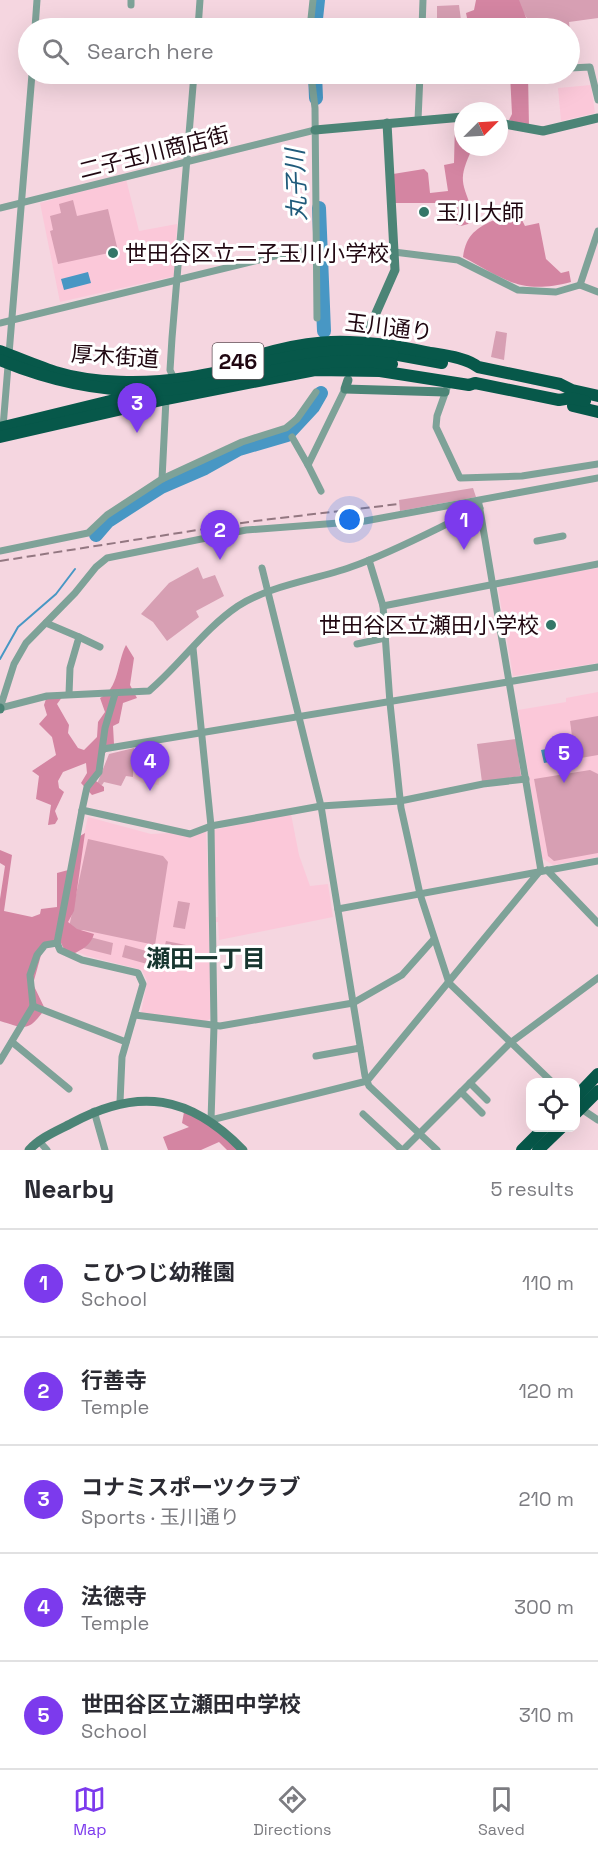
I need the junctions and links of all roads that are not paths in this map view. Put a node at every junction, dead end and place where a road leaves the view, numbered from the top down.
1 (37, 0) edge
2 (200, 0) edge
3 (313, 0) edge
4 (423, 0) edge
5 (36, 18) edge
6 (199, 18) edge
7 (311, 18) edge
8 (422, 18) edge
9 (580, 68) edge
10 (31, 84) edge
11 (193, 84) edge
12 (312, 84) edge
13 (420, 84) edge
14 (598, 100) edge
15 (454, 118) edge
16 (598, 118) edge
17 (418, 120) junction
18 (387, 123) junction
19 (508, 125) edge
20 (319, 130) junction
21 (187, 162) junction
22 (21, 203) junction
23 (0, 208) edge
24 (598, 231) edge
25 (316, 246) junction
26 (394, 252) junction
27 (177, 280) junction
28 (580, 285) junction
29 (598, 292) edge
30 (12, 318) junction
31 (317, 318) dead end
32 (0, 322) edge
33 (369, 329) dead end
34 (0, 351) edge
35 (392, 359) junction
36 (0, 360) edge
37 (478, 368) junction
38 (475, 383) junction
39 (560, 384) junction
40 (177, 385) junction
41 (347, 385) joint
42 (448, 387) junction
43 (598, 387) edge
44 (315, 392) dead end
45 (598, 396) edge
46 (166, 399) junction
47 (559, 400) junction
48 (598, 404) edge
49 (598, 412) edge
50 (1, 431) edge
51 (292, 437) dead end
52 (598, 464) edge
53 (308, 465) junction
54 (522, 476) junction
55 (598, 478) edge
56 (162, 479) junction
57 (321, 491) dead end
58 (523, 492) junction
59 (479, 504) junction
60 (563, 536) dead end
61 (537, 541) dead end
62 (0, 551) edge
63 (369, 560) junction
64 (598, 564) edge
65 (262, 568) dead end
66 (493, 583) junction
67 (269, 592) junction
68 (383, 606) junction
69 (46, 623) junction
70 (79, 637) junction
71 (385, 638) junction
72 (357, 644) dead end
73 (100, 647) dead end
74 (193, 648) junction
75 (598, 667) edge
76 (509, 682) junction
77 (69, 694) junction
78 (115, 694) junction
79 (390, 703) junction
80 (0, 708) edge
81 (300, 717) junction
82 (202, 733) junction
83 (103, 749) junction
84 (526, 778) junction
85 (400, 801) junction
86 (321, 806) junction
87 (82, 810) junction
88 (211, 825) junction
89 (598, 861) edge
90 (542, 871) junction
91 (420, 894) junction
92 (338, 909) junction
93 (598, 923) edge
94 (434, 939) junction
95 (57, 943) junction
96 (598, 978) edge
97 (449, 983) junction
98 (353, 1003) junction
99 (33, 1006) junction
100 (135, 1015) junction
101 (214, 1026) junction
102 (12, 1042) junction
103 (126, 1042) junction
104 (510, 1043) junction
105 (360, 1048) junction
106 (316, 1056) dead end
107 (0, 1061) edge
108 (598, 1074) edge
109 (547, 1078) edge
110 (367, 1081) junction
111 (470, 1083) junction
112 (69, 1089) dead end
113 (598, 1091) edge
114 (461, 1092) junction
115 (487, 1100) dead end
116 (580, 1101) edge
117 (120, 1102) junction
118 (580, 1104) edge
119 (580, 1108) edge
120 (94, 1111) junction
121 (482, 1113) dead end
122 (363, 1114) dead end
123 (211, 1120) junction
124 (598, 1120) edge
125 (540, 1132) edge
126 (557, 1132) edge
127 (419, 1134) junction
128 (39, 1141) junction
129 (29, 1150) edge
130 (47, 1150) edge
131 (105, 1150) edge
132 (243, 1150) edge
133 (402, 1150) edge
134 (437, 1150) edge
135 (522, 1150) edge
136 (538, 1150) edge

1 - 5 street
2 - 6 street
3 - 7 street
4 - 8 street
9 - 14 street
10 - 22 street
11 - 21 street
12 - 20 street
13 - 17 street
15 - 17 street
16 - 19 street
17 - 18 street
18 - 20 street
18 - 26 street
20 - 21 street, 二子玉川商店街
20 - 25 street
21 - 22 street, 二子玉川商店街
21 - 27 street
22 - 23 street, 二子玉川商店街
22 - 30 street
24 - 28 street
25 - 27 street
25 - 31 street
26 - 28 street
26 - 33 street
27 - 30 street
27 - 40 street
28 - 29 street
30 - 32 street
30 - 50 street
34 - 35 highway, 厚木街道 / 246, bridge
35 - 36 highway, 厚木街道 / 246, bridge
35 - 37 highway, 厚木街道 / 246
35 - 38 highway, 厚木街道 / 246
37 - 39 highway, 玉川通り / 246
37 - 40 highway, 玉川通り / 246
38 - 42 highway, 玉川通り / 246
38 - 47 highway, 玉川通り / 246
39 - 43 highway, 246
39 - 45 highway, 玉川通り / 246
40 - 50 highway, 玉川通り / 246
41 - 42 street
41 - 53 street
42 - 46 highway, 玉川通り / 246
42 - 54 street
44 - 56 street
46 - 50 highway, 玉川通り / 246
46 - 56 street
47 - 48 highway, 玉川通り / 246
47 - 49 highway, 246
51 - 53 street
52 - 54 street
53 - 57 street
54 - 58 street
55 - 58 street
56 - 62 street
58 - 59 street
59 - 63 street
59 - 66 street
59 - 69 street
60 - 61 street
63 - 67 street
63 - 68 street
64 - 66 street
65 - 67 street
66 - 68 street
66 - 76 street
67 - 74 street
67 - 81 street
68 - 71 street
69 - 70 street
69 - 80 street
70 - 73 street
70 - 77 street
71 - 72 street
71 - 79 street
74 - 78 street
74 - 82 street
75 - 76 street
76 - 79 street
76 - 84 street
77 - 78 street
77 - 80 street
78 - 83 street
79 - 81 street
79 - 85 street
81 - 82 street
81 - 86 street
82 - 83 street
82 - 88 street
83 - 87 street
84 - 85 street
84 - 90 street
85 - 86 street
85 - 91 street
86 - 88 street
86 - 92 street
87 - 88 street
87 - 95 street
88 - 101 street
89 - 90 street
90 - 91 street
90 - 93 street
90 - 97 street
91 - 92 street
91 - 94 street
92 - 98 street
94 - 97 street
94 - 98 street
95 - 99 street
95 - 100 street
96 - 104 street
97 - 104 street
97 - 110 street
98 - 101 street
98 - 105 street
99 - 102 street
99 - 103 street
100 - 101 street
100 - 103 street
101 - 123 street
102 - 107 street
102 - 112 street
103 - 117 street
104 - 109 street
104 - 111 street
105 - 106 street
105 - 110 street
108 - 116 highway
110 - 123 street
110 - 127 street
111 - 114 street
111 - 115 street
113 - 118 highway
114 - 121 street
114 - 127 street
117 - 120 street
117 - 123 street
119 - 124 street
120 - 128 street
120 - 131 street
122 - 133 street
123 - 132 street
125 - 135 highway
126 - 136 highway
127 - 133 street
127 - 134 street
128 - 129 street
128 - 130 street

